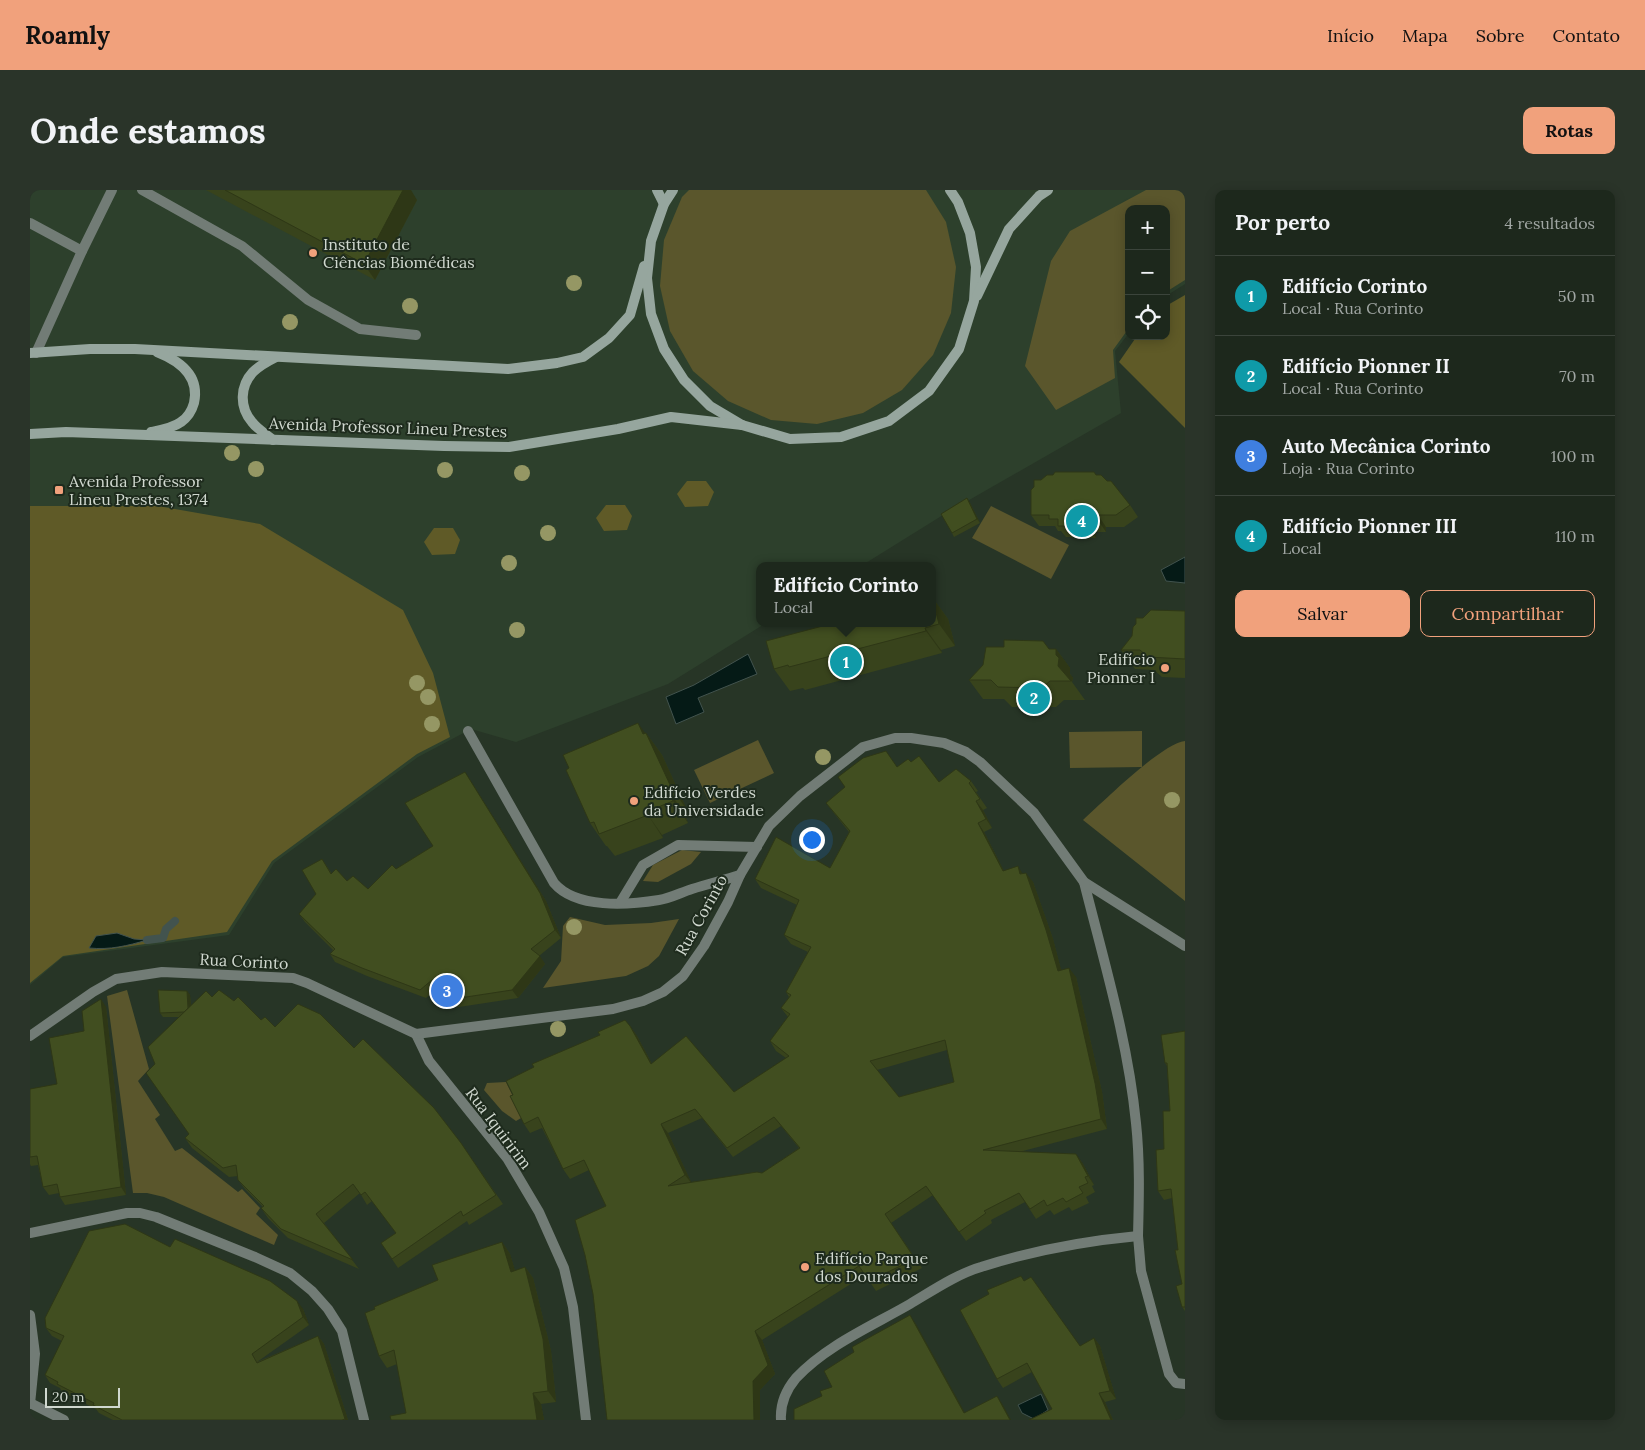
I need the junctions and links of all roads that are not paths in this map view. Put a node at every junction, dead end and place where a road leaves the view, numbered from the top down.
1 (112, 190) edge
2 (142, 190) edge
3 (657, 190) edge
4 (673, 190) edge
5 (950, 190) edge
6 (1048, 190) edge
7 (664, 204) junction
8 (30, 224) edge
9 (651, 241) junction
10 (82, 251) junction
11 (974, 302) junction
12 (416, 335) dead end
13 (148, 349) junction
14 (33, 353) edge
15 (276, 356) junction
16 (742, 425) junction
17 (30, 434) edge
18 (138, 435) junction
19 (273, 440) junction
20 (468, 731) dead end
21 (757, 847) junction
22 (740, 875) junction
23 (1084, 882) junction
24 (620, 904) junction
25 (1185, 946) edge
26 (416, 1034) junction
27 (30, 1036) edge
28 (30, 1233) edge
29 (1138, 1236) junction
30 (30, 1315) edge
31 (1185, 1384) edge
32 (30, 1404) edge
33 (64, 1420) edge
34 (364, 1420) edge
35 (586, 1420) edge
36 (781, 1420) edge

1 - 10 street
2 - 12 street
3 - 7 main road
4 - 7 main road
5 - 11 main road
6 - 11 main road
7 - 9 main road
8 - 10 street
9 - 15 main road
9 - 16 main road
10 - 14 street
11 - 16 main road
13 - 14 main road
13 - 15 main road
13 - 18 main road
15 - 19 main road
16 - 19 main road, Avenida Professor Lineu Prestes
17 - 18 main road, Avenida Professor Lineu Prestes
18 - 19 main road, Avenida Professor Lineu Prestes
20 - 24 street
21 - 22 street, Rua Corinto
21 - 23 street, Rua Corinto
21 - 24 street
22 - 24 street
22 - 26 street, Rua Corinto
23 - 25 street, Rua Corinto
23 - 29 street
26 - 27 street, Rua Corinto
26 - 35 street, Rua Iquiririm
28 - 34 street
29 - 31 street
29 - 36 street
30 - 32 street
32 - 33 street

